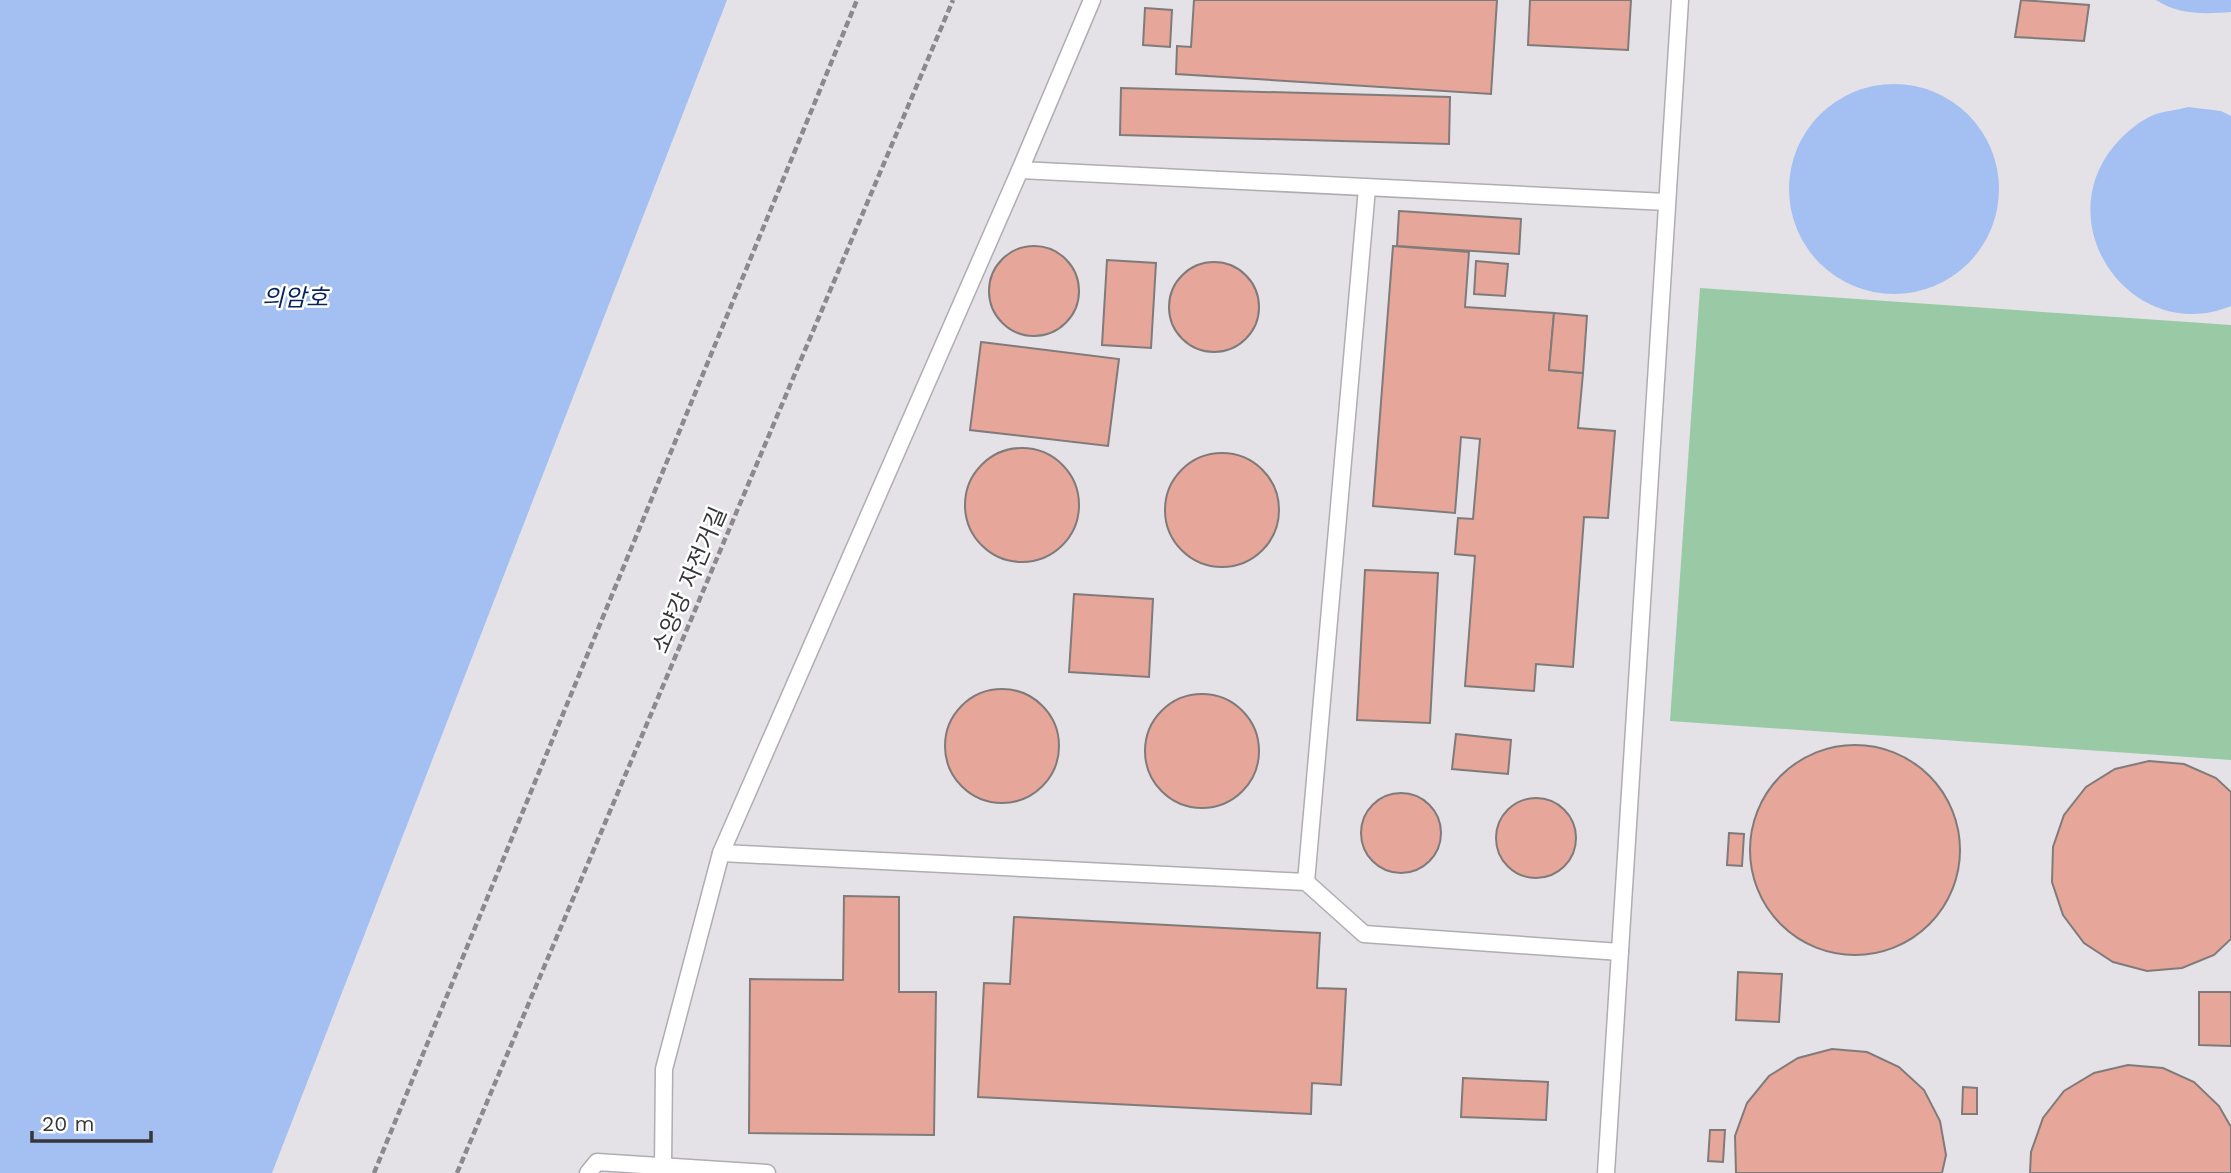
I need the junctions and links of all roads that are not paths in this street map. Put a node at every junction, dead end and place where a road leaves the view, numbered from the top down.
1 (1092, 0) edge
2 (1680, 0) edge
3 (1020, 170) junction
4 (1367, 188) junction
5 (1667, 202) junction
6 (721, 853) junction
7 (1306, 882) junction
8 (1620, 952) junction
9 (663, 1167) junction
10 (588, 1173) edge
11 (767, 1173) edge
12 (1606, 1173) edge

1 - 3 lane
2 - 5 lane
3 - 4 lane
3 - 6 lane
4 - 5 lane
4 - 7 lane
5 - 8 lane
6 - 7 lane
6 - 9 lane
7 - 8 lane
8 - 12 lane
9 - 10 lane
9 - 11 lane

